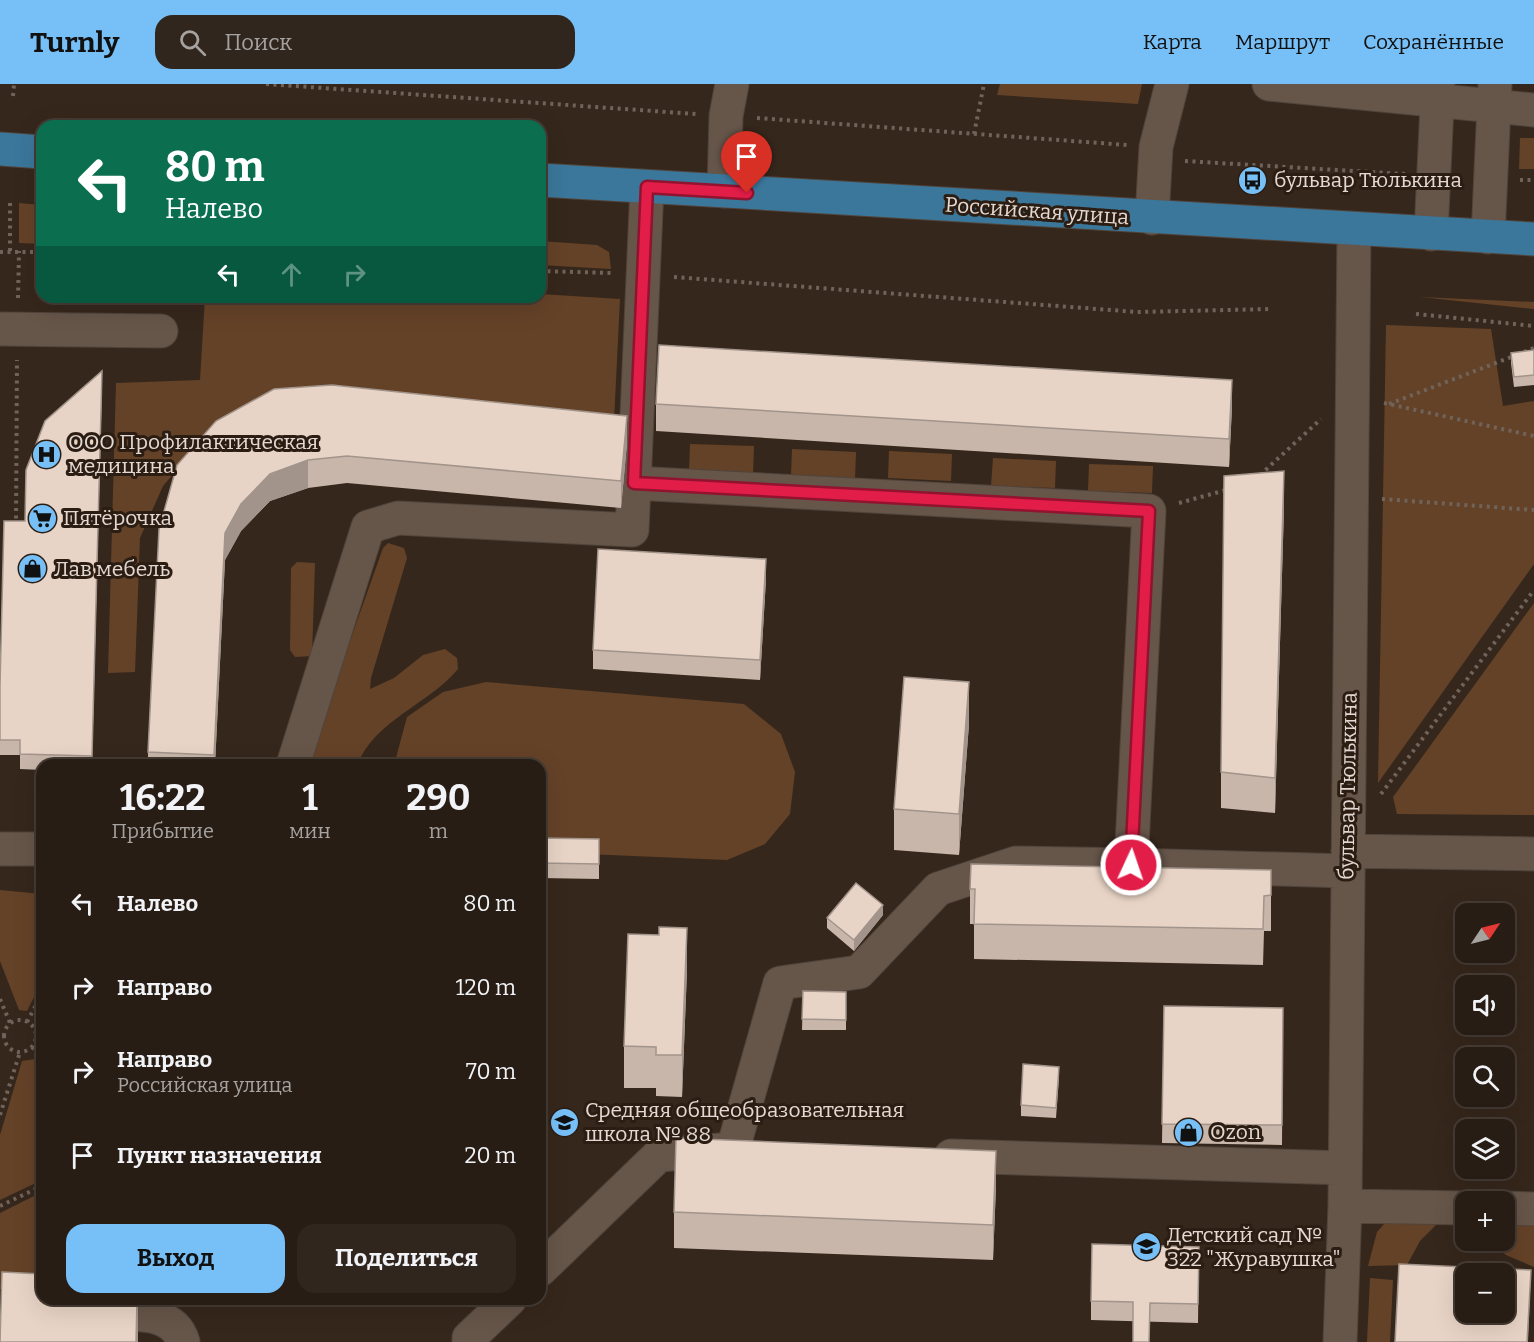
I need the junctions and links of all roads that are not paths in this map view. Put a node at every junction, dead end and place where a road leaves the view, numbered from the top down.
1 (732, 84) edge
2 (1172, 84) edge
3 (1269, 84) edge
4 (1438, 93) edge
5 (1494, 96) edge
6 (1534, 110) edge
7 (0, 149) edge
8 (36, 152) edge
9 (546, 180) edge
10 (647, 187) junction
11 (724, 191) junction
12 (1152, 218) junction
13 (1353, 230) junction
14 (1431, 234) junction
15 (1488, 237) junction
16 (1534, 239) edge
17 (9, 329) edge
18 (161, 330) dead end
19 (634, 483) junction
20 (295, 759) edge
21 (0, 849) edge
22 (36, 849) edge
23 (1534, 854) edge
24 (1348, 861) junction
25 (1131, 865) junction
26 (733, 1149) junction
27 (768, 1150) edge
28 (921, 1155) edge
29 (1345, 1168) junction
30 (1344, 1206) junction
31 (1455, 1208) edge
32 (1515, 1208) edge
33 (1534, 1209) edge
34 (546, 1264) edge
35 (504, 1305) edge
36 (61, 1310) edge
37 (183, 1342) edge
38 (469, 1342) edge
39 (1340, 1342) edge

1 - 11 street
2 - 12 street
3 - 4 street
4 - 5 street
4 - 14 street
5 - 6 street
5 - 15 street
7 - 8 main road
9 - 10 main road, Российская улица
10 - 11 main road, Российская улица
10 - 19 street
11 - 12 main road, Российская улица
12 - 13 main road, Российская улица
13 - 14 main road, Российская улица
13 - 24 street, бульвар Тюлькина
14 - 15 main road, Российская улица
15 - 16 main road, Российская улица
17 - 18 street
19 - 20 street
19 - 25 street
21 - 22 street
23 - 24 street
24 - 25 street
24 - 29 street, бульвар Тюлькина
25 - 26 street
26 - 27 street
26 - 34 street
28 - 29 street
29 - 30 street, бульвар Тюлькина
30 - 31 street
30 - 39 street, бульвар Тюлькина
32 - 33 street
35 - 38 street
36 - 37 street

